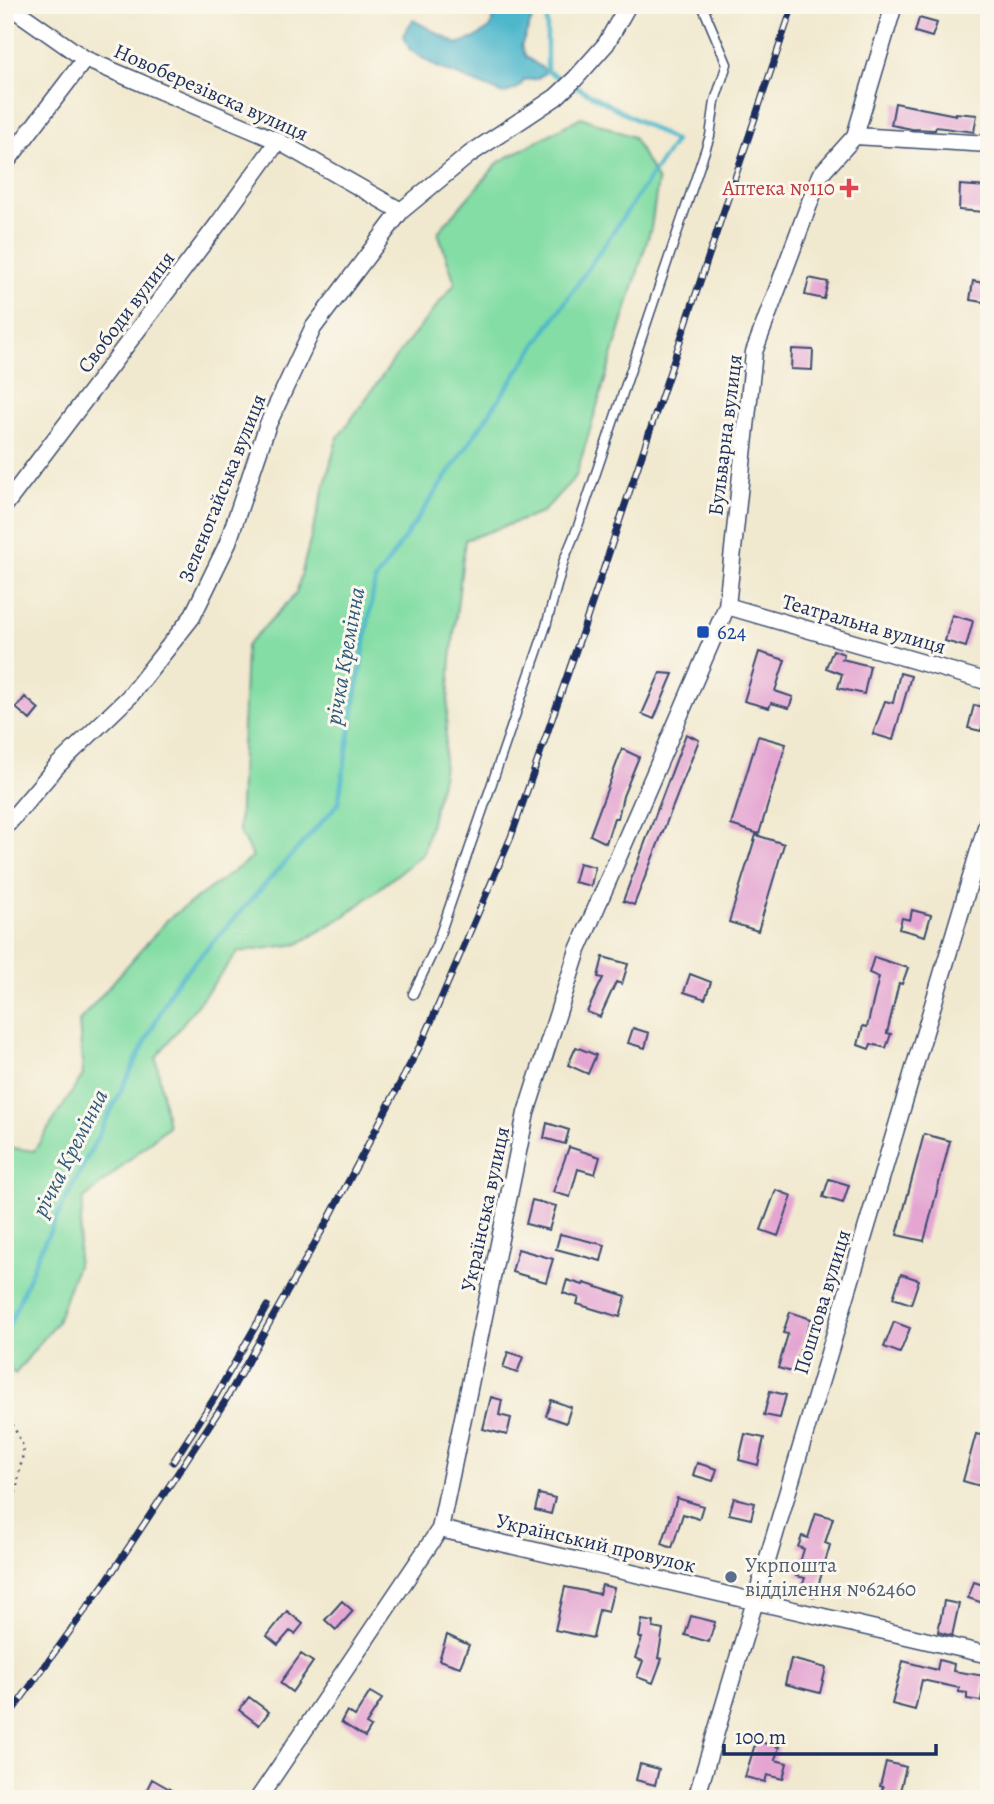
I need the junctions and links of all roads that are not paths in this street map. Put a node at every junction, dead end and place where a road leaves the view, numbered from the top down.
1 (8, 5) edge
2 (628, 5) edge
3 (702, 5) edge
4 (894, 5) edge
5 (85, 59) junction
6 (855, 135) junction
7 (278, 141) junction
8 (989, 144) edge
9 (5, 164) edge
10 (401, 211) junction
11 (5, 505) edge
12 (727, 606) junction
13 (989, 682) edge
14 (989, 817) edge
15 (5, 827) edge
16 (413, 994) dead end
17 (440, 1529) junction
18 (755, 1600) junction
19 (989, 1655) edge
20 (258, 1799) edge
21 (696, 1799) edge

1 - 5 street, Новоберезівска вулиця
2 - 10 street, Зеленогайська вулиця
3 - 16 lane
4 - 6 street, Бульварна вулиця
5 - 7 street, Новоберезівска вулиця
5 - 9 street
6 - 8 street
6 - 12 street, Бульварна вулиця
7 - 10 street, Новоберезівска вулиця
7 - 11 street, Свободи вулиця
10 - 15 street, Зеленогайська вулиця
12 - 13 street, Театральна вулиця
12 - 17 street, Українська вулиця
14 - 18 street, Поштова вулиця
17 - 18 street, Український провулок
17 - 20 street, Українська вулиця
18 - 19 street, Український провулок
18 - 21 street, Поштова вулиця

